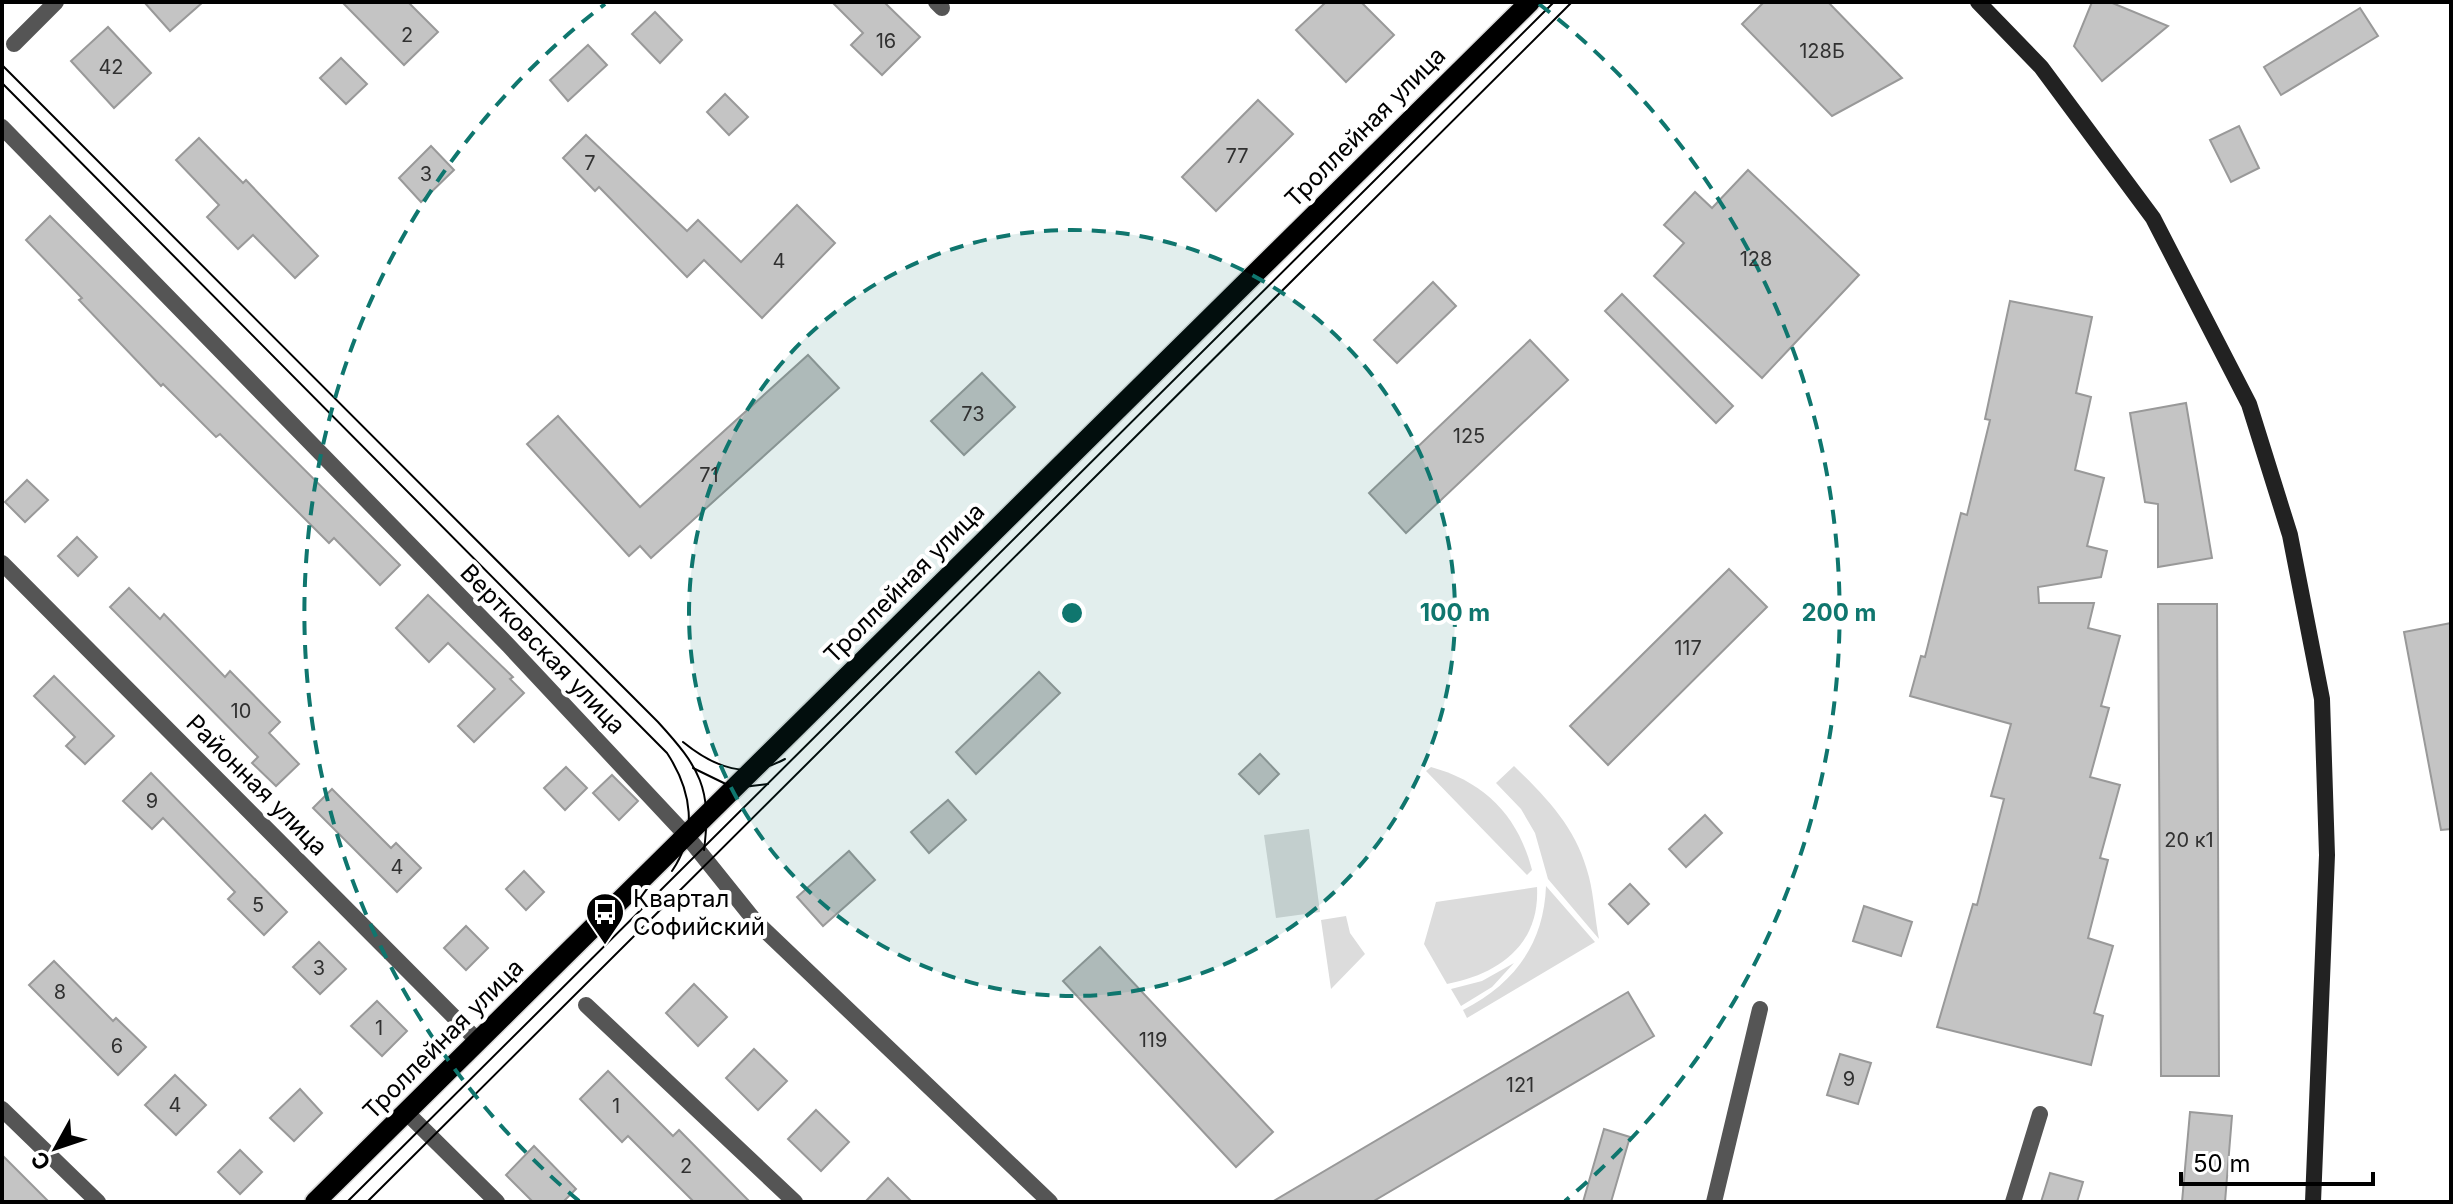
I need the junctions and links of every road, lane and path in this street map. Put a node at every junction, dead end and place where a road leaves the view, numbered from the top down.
1 (56, 2) edge
2 (1530, 2) edge
3 (1978, 2) edge
4 (14, 44) dead end
5 (2, 127) edge
6 (2, 563) edge
7 (686, 835) junction
8 (586, 1005) dead end
9 (1760, 1009) dead end
10 (478, 1041) junction
11 (2, 1109) edge
12 (406, 1112) junction
13 (2040, 1114) dead end
14 (98, 1202) edge
15 (315, 1202) edge
16 (497, 1202) edge
17 (795, 1202) edge
18 (1050, 1202) edge
19 (1714, 1202) edge
20 (2013, 1202) edge
21 (2313, 1202) edge

1 - 4 street
2 - 7 main road, Троллейная улица
3 - 21 main road
5 - 7 street, Вертковская улица
6 - 10 street, Районная улица
7 - 10 main road, Троллейная улица
7 - 18 street, Вертковская улица
8 - 17 street
9 - 19 street
10 - 12 main road, Троллейная улица
11 - 14 street
12 - 15 main road, Троллейная улица
12 - 16 street
13 - 20 street

